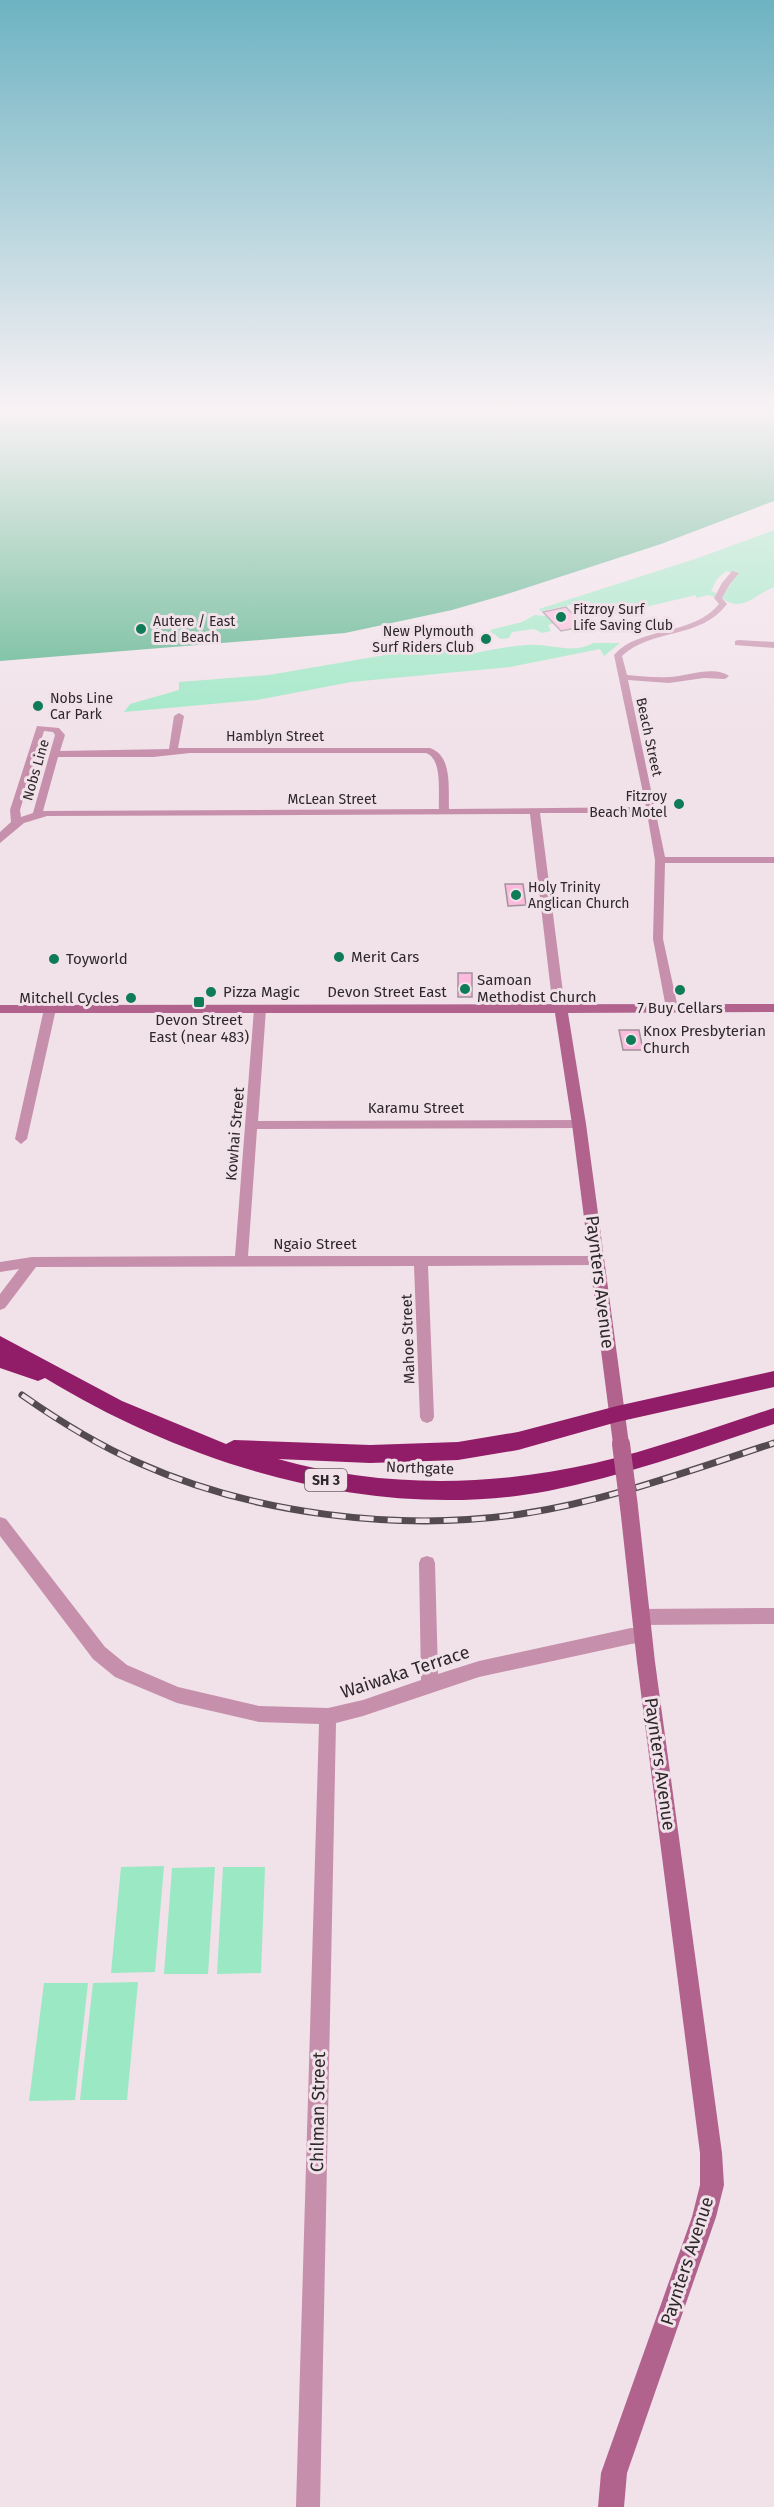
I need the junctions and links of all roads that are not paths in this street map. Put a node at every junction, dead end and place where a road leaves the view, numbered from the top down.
1 (735, 573) dead end
2 (738, 643) dead end
3 (774, 645) edge
4 (725, 676) dead end
5 (622, 677) junction
6 (179, 716) dead end
7 (173, 751) junction
8 (54, 754) junction
9 (535, 810) junction
10 (650, 810) junction
11 (444, 812) junction
12 (37, 815) junction
13 (16, 822) junction
14 (0, 840) edge
15 (660, 860) junction
16 (774, 860) edge
17 (672, 1008) junction
18 (774, 1008) edge
19 (0, 1009) edge
20 (50, 1009) junction
21 (260, 1009) junction
22 (561, 1009) junction
23 (579, 1124) junction
24 (252, 1125) junction
25 (21, 1139) dead end
26 (421, 1260) junction
27 (597, 1260) junction
28 (241, 1261) junction
29 (32, 1262) junction
30 (0, 1267) edge
31 (2, 1303) edge
32 (0, 1318) edge
33 (0, 1344) edge
34 (0, 1360) edge
35 (774, 1379) edge
36 (74, 1385) junction
37 (617, 1413) junction
38 (774, 1416) edge
39 (427, 1417) dead end
40 (188, 1439) junction
41 (0, 1524) edge
42 (427, 1563) dead end
43 (774, 1616) edge
44 (643, 1626) junction
45 (430, 1684) junction
46 (328, 1716) junction
47 (308, 2507) edge
48 (611, 2507) edge

1 - 5 street, Beach Street
2 - 3 street
4 - 5 street
5 - 10 street, Beach Street
6 - 7 street
7 - 8 street, Hamblyn Street
7 - 11 street, Hamblyn Street
8 - 12 street, Nobs Line
8 - 13 street, Nobs Line
9 - 10 street, McLean Street
9 - 11 street, McLean Street
9 - 22 street
10 - 15 street, Beach Street
11 - 12 street, McLean Street
12 - 13 street, McLean Street
13 - 14 street
15 - 16 street
15 - 17 street, Beach Street
17 - 18 street, Devon Street East
17 - 22 street, Devon Street East
19 - 20 street, Devon Street East
20 - 21 street, Devon Street East
20 - 25 street
21 - 22 street, Devon Street East
21 - 24 street, Kowhai Street
22 - 23 street, Paynters Avenue
23 - 24 street, Karamu Street
23 - 27 street, Paynters Avenue
24 - 28 street, Kowhai Street
26 - 27 street, Ngaio Street
26 - 28 street, Ngaio Street
26 - 39 street, Mahoe Street
27 - 37 street, Paynters Avenue
28 - 29 street, Ngaio Street
29 - 30 street, Ngaio Street
29 - 31 street
31 - 32 street
33 - 36 highway, Northgate / SH 3
34 - 36 highway, Northgate / SH 3
35 - 37 highway
36 - 40 highway, Northgate / SH 3
37 - 40 highway
37 - 44 street, Paynters Avenue, bridge
38 - 40 highway, Northgate / SH 3
41 - 46 street, Waiwaka Terrace
42 - 45 street
43 - 44 street, Waiwaka Terrace
44 - 45 street, Waiwaka Terrace
44 - 48 street, Paynters Avenue
45 - 46 street, Waiwaka Terrace
46 - 47 street, Chilman Street

